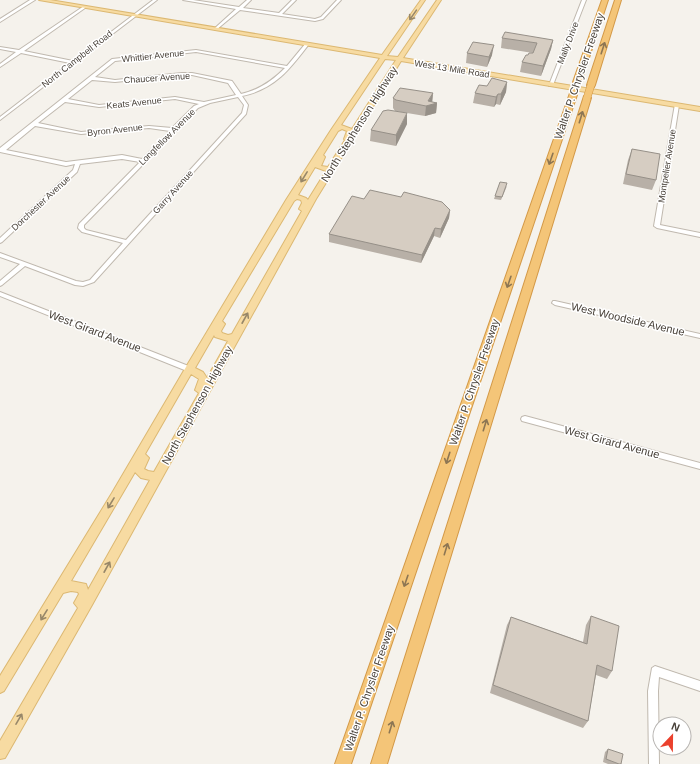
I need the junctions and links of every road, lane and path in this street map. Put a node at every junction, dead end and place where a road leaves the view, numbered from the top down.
1 (33, 0) edge
2 (41, 0) edge
3 (155, 0) edge
4 (185, 0) edge
5 (249, 0) edge
6 (294, 0) edge
7 (340, 0) edge
8 (439, 0) edge
9 (584, 0) edge
10 (605, 0) edge
11 (618, 0) edge
12 (426, 1) edge
13 (84, 8) junction
14 (239, 9) junction
15 (279, 15) junction
16 (134, 16) junction
17 (0, 21) edge
18 (405, 26) junction
19 (216, 29) junction
20 (418, 31) junction
21 (307, 44) junction
22 (0, 48) edge
23 (406, 50) junction
24 (21, 52) junction
25 (384, 57) junction
26 (399, 60) junction
27 (73, 62) junction
28 (0, 66) edge
29 (287, 67) junction
30 (376, 68) junction
31 (371, 75) junction
32 (91, 78) junction
33 (551, 85) junction
34 (240, 96) junction
35 (375, 97) junction
36 (64, 100) junction
37 (204, 103) junction
38 (677, 106) junction
39 (700, 109) edge
40 (0, 118) edge
41 (34, 124) junction
42 (173, 130) junction
43 (334, 130) junction
44 (347, 143) junction
45 (1, 150) edge
46 (319, 153) junction
47 (143, 161) junction
48 (78, 163) junction
49 (330, 170) junction
50 (290, 200) junction
51 (700, 235) edge
52 (289, 239) junction
53 (0, 241) edge
54 (127, 242) junction
55 (0, 255) edge
56 (24, 264) junction
57 (243, 278) junction
58 (0, 284) edge
59 (0, 294) edge
60 (555, 302) dead end
61 (700, 336) edge
62 (234, 337) junction
63 (189, 369) junction
64 (174, 396) junction
65 (525, 419) dead end
66 (176, 443) junction
67 (700, 466) edge
68 (157, 477) junction
69 (60, 589) junction
70 (700, 686) edge
71 (0, 687) edge
72 (30, 700) junction
73 (0, 753) edge
74 (343, 764) edge
75 (379, 764) edge
76 (654, 764) edge

1 - 17 street
2 - 13 main road, West 13 Mile Road
3 - 16 street, North Campbell Road
4 - 14 street
5 - 14 street
6 - 15 street
7 - 15 street
8 - 20 main road
9 - 33 street, Mally Drive
10 -> 74 highway, Walter P. Chrysler Freeway, bridge
75 -> 11 highway, Walter P. Chrysler Freeway, bridge
12 -> 18 main road
12 - 20 main road
13 - 16 main road, West 13 Mile Road
13 - 24 street
14 - 15 street
14 - 19 street
16 - 19 main road, West 13 Mile Road
16 - 27 street, North Campbell Road
18 - 23 main road
18 - 25 main road, North Stephenson Highway
19 - 21 main road, West 13 Mile Road
20 - 23 main road, North Stephenson Highway
21 - 25 main road, West 13 Mile Road
21 - 29 street, Longfellow Avenue
22 - 24 street
23 - 26 main road, North Stephenson Highway
24 - 27 street
24 - 28 street
25 - 26 main road, West 13 Mile Road
25 - 30 main road, North Stephenson Highway
26 - 33 main road, West 13 Mile Road
26 - 35 main road, North Stephenson Highway
27 - 40 street, North Campbell Road
29 - 32 street, Whittier Avenue
29 - 34 street, Longfellow Avenue
30 - 31 main road, North Stephenson Highway
30 - 35 main road
31 - 35 main road
31 - 43 main road, North Stephenson Highway
32 - 34 street, Chaucer Avenue
32 - 36 street, Whittier Avenue
33 - 38 main road, West 13 Mile Road
34 - 37 street, Longfellow Avenue
34 - 54 street, Garry Avenue
35 - 44 main road, North Stephenson Highway
36 - 37 street, Keats Avenue
36 - 41 street, Whittier Avenue
37 - 42 street, Longfellow Avenue
38 - 39 main road, West 13 Mile Road
38 - 51 street, Montpelier Avenue
41 - 42 street, Byron Avenue
41 - 45 street, Whittier Avenue
42 - 47 street, Longfellow Avenue
43 - 44 main road
43 - 46 main road, North Stephenson Highway
44 - 49 main road, North Stephenson Highway
45 - 48 street
46 - 49 main road
46 -> 50 main road, North Stephenson Highway
47 - 48 street
47 - 54 street, Longfellow Avenue
48 - 53 street, Dorchester Avenue
49 - 52 main road, North Stephenson Highway
50 - 52 main road
50 - 57 main road, North Stephenson Highway
62 -> 52 main road, North Stephenson Highway
54 - 56 street, Garry Avenue
55 - 56 street
56 - 58 street
57 - 62 main road
57 - 63 main road, North Stephenson Highway
59 - 63 street, West Girard Avenue
60 - 61 street, West Woodside Avenue
62 - 66 main road, North Stephenson Highway
63 - 64 main road, North Stephenson Highway
63 - 66 main road
64 - 68 main road
64 -> 69 main road, North Stephenson Highway
65 - 67 street, West Girard Avenue
66 - 68 main road, North Stephenson Highway
72 -> 68 main road, North Stephenson Highway
69 -> 71 main road, North Stephenson Highway
69 - 72 main road
70 - 76 street
73 -> 72 main road, North Stephenson Highway

